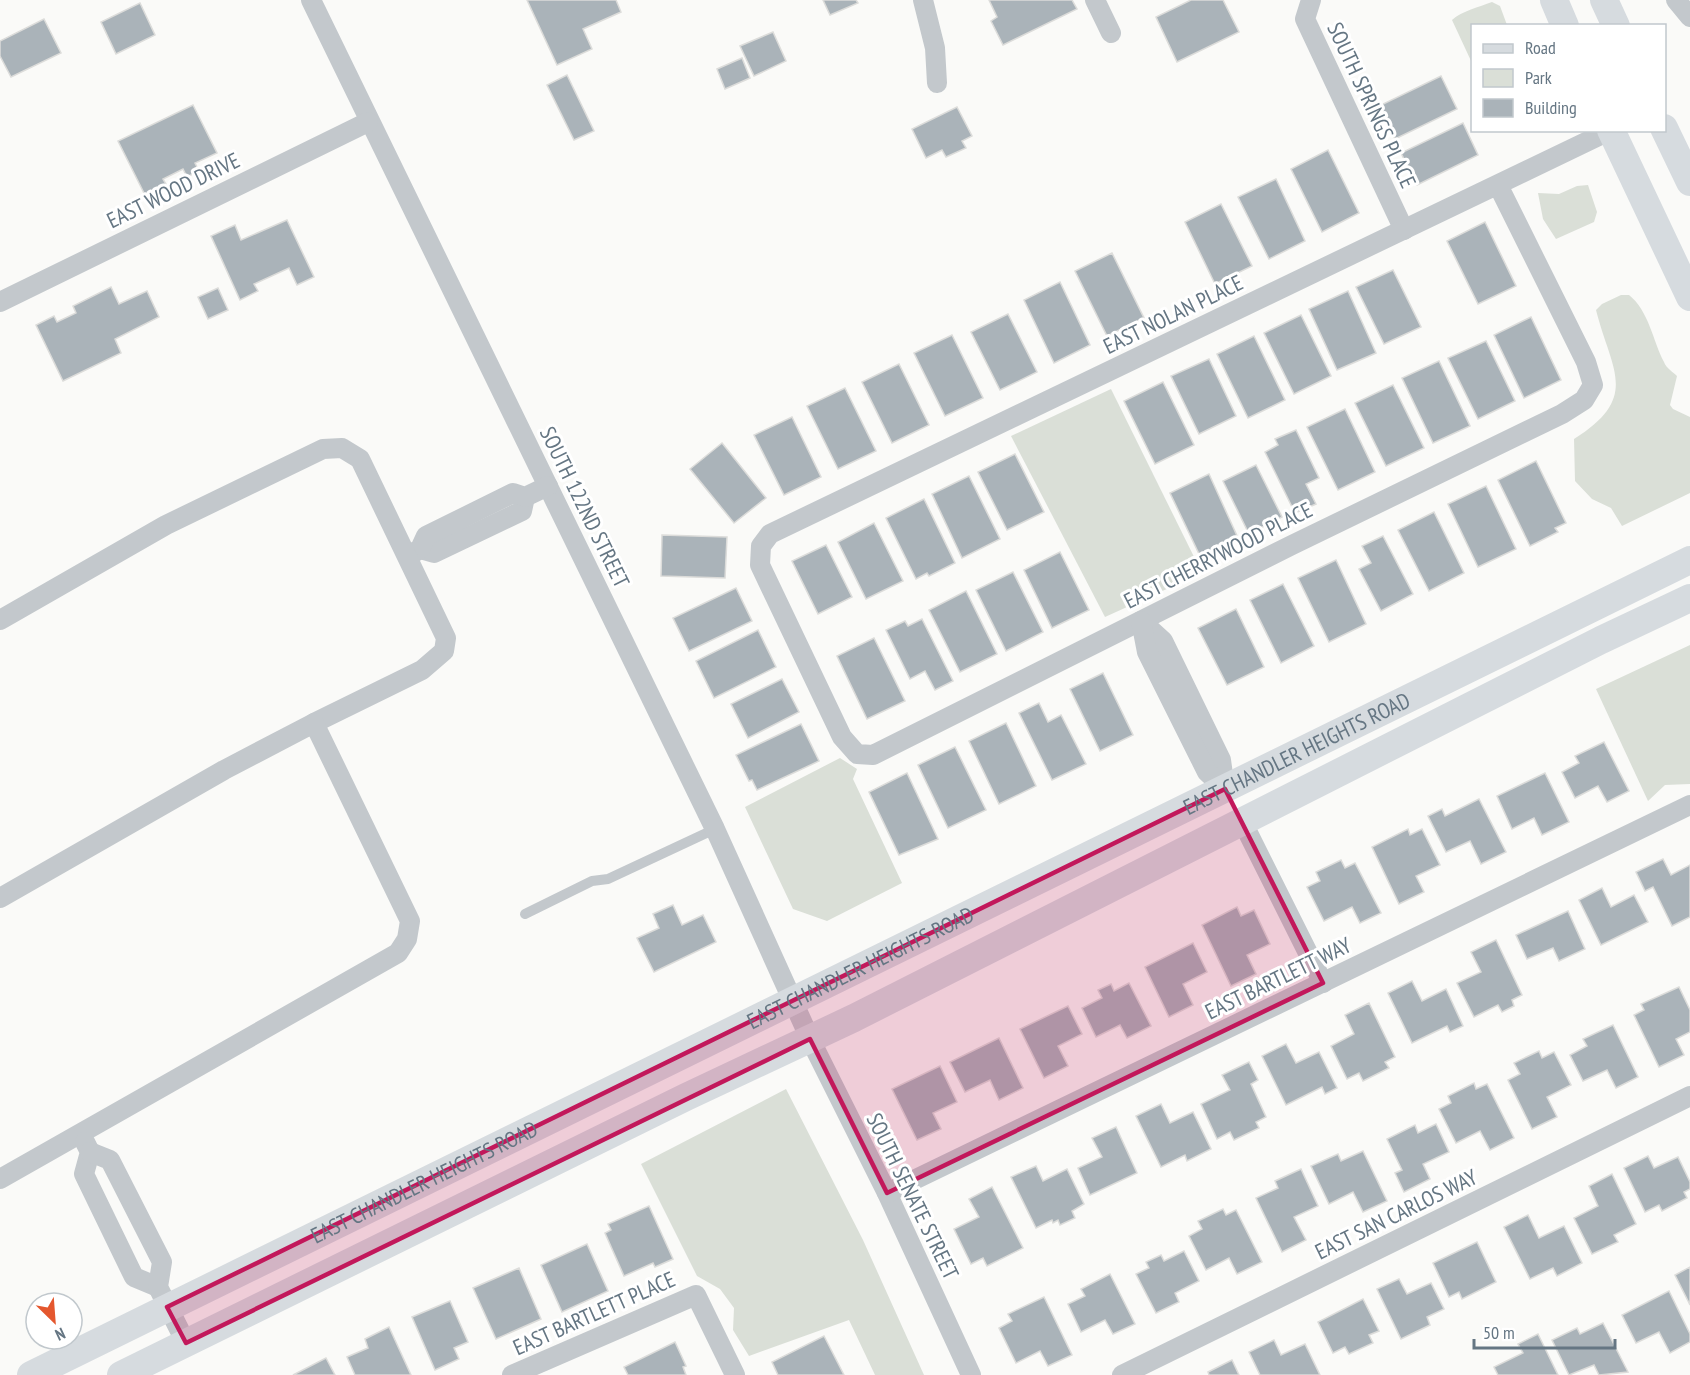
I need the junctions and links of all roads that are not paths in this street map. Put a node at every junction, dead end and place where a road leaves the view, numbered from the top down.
1 (310, 0) edge
2 (923, 0) edge
3 (1095, 0) edge
4 (1311, 0) edge
5 (1554, 0) edge
6 (1604, 0) edge
7 (1676, 0) edge
8 (1690, 17) edge
9 (1564, 24) edge
10 (1615, 24) edge
11 (1111, 33) dead end
12 (937, 83) dead end
13 (368, 122) junction
14 (1666, 130) edge
15 (1607, 132) edge
16 (1612, 132) edge
17 (1690, 182) edge
18 (1497, 185) junction
19 (1404, 230) junction
20 (1690, 297) edge
21 (0, 302) edge
22 (548, 486) junction
23 (525, 497) junction
24 (465, 516) junction
25 (474, 534) junction
26 (414, 553) junction
27 (1690, 560) edge
28 (1690, 598) edge
29 (0, 620) edge
30 (1142, 621) junction
31 (314, 723) junction
32 (857, 754) joint
33 (1225, 789) junction
34 (1690, 805) edge
35 (1243, 823) junction
36 (715, 829) junction
37 (0, 898) edge
38 (525, 914) dead end
39 (1323, 983) junction
40 (794, 1001) junction
41 (810, 1039) junction
42 (1690, 1096) edge
43 (86, 1143) junction
44 (0, 1179) edge
45 (887, 1193) junction
46 (137, 1211) junction
47 (110, 1227) junction
48 (163, 1297) junction
49 (186, 1343) junction
50 (31, 1375) edge
51 (121, 1375) edge
52 (512, 1375) edge
53 (735, 1375) edge
54 (971, 1375) edge
55 (1122, 1375) edge

1 - 13 street, SOUTH 122ND STREET
2 - 12 street
3 - 11 street
4 - 19 street, SOUTH SPRINGS PLACE
5 - 9 main road
6 - 10 main road
7 - 8 street
13 - 21 street, EAST WOOD DRIVE
13 - 22 street, SOUTH 122ND STREET
14 - 17 main road
15 - 18 street, EAST NOLAN PLACE
16 - 20 main road
18 - 19 street, EAST NOLAN PLACE
18 - 30 street, EAST CHERRYWOOD PLACE
19 - 32 street, EAST NOLAN PLACE
22 - 23 street
22 - 36 street, SOUTH 122ND STREET
23 - 24 street
23 - 25 street
24 - 25 street
24 - 26 street
25 - 26 street
26 - 29 street
26 - 31 street
27 - 33 main road, EAST CHANDLER HEIGHTS ROAD
28 - 35 main road, EAST CHANDLER HEIGHTS ROAD
30 - 32 street, EAST CHERRYWOOD PLACE
30 - 33 street
31 - 37 street
31 - 43 street
33 - 35 main road
33 - 40 main road, EAST CHANDLER HEIGHTS ROAD
34 - 39 street, EAST BARTLETT WAY
35 - 39 street
35 - 41 main road, EAST CHANDLER HEIGHTS ROAD
36 - 38 lane
36 - 40 street, SOUTH 122ND STREET
39 - 45 street, EAST BARTLETT WAY
40 - 41 street, SOUTH 122ND STREET
40 - 48 main road, EAST CHANDLER HEIGHTS ROAD
41 - 45 street, SOUTH SENATE STREET
41 - 49 main road, EAST CHANDLER HEIGHTS ROAD
42 - 55 street, EAST SAN CARLOS WAY
43 - 44 street
43 - 46 street
43 - 47 street
45 - 54 street, SOUTH SENATE STREET
46 - 47 street
46 - 48 street
47 - 48 street
48 - 49 street
48 - 50 main road, EAST CHANDLER HEIGHTS ROAD
49 - 51 main road, EAST CHANDLER HEIGHTS ROAD
52 - 53 street, EAST BARTLETT PLACE

